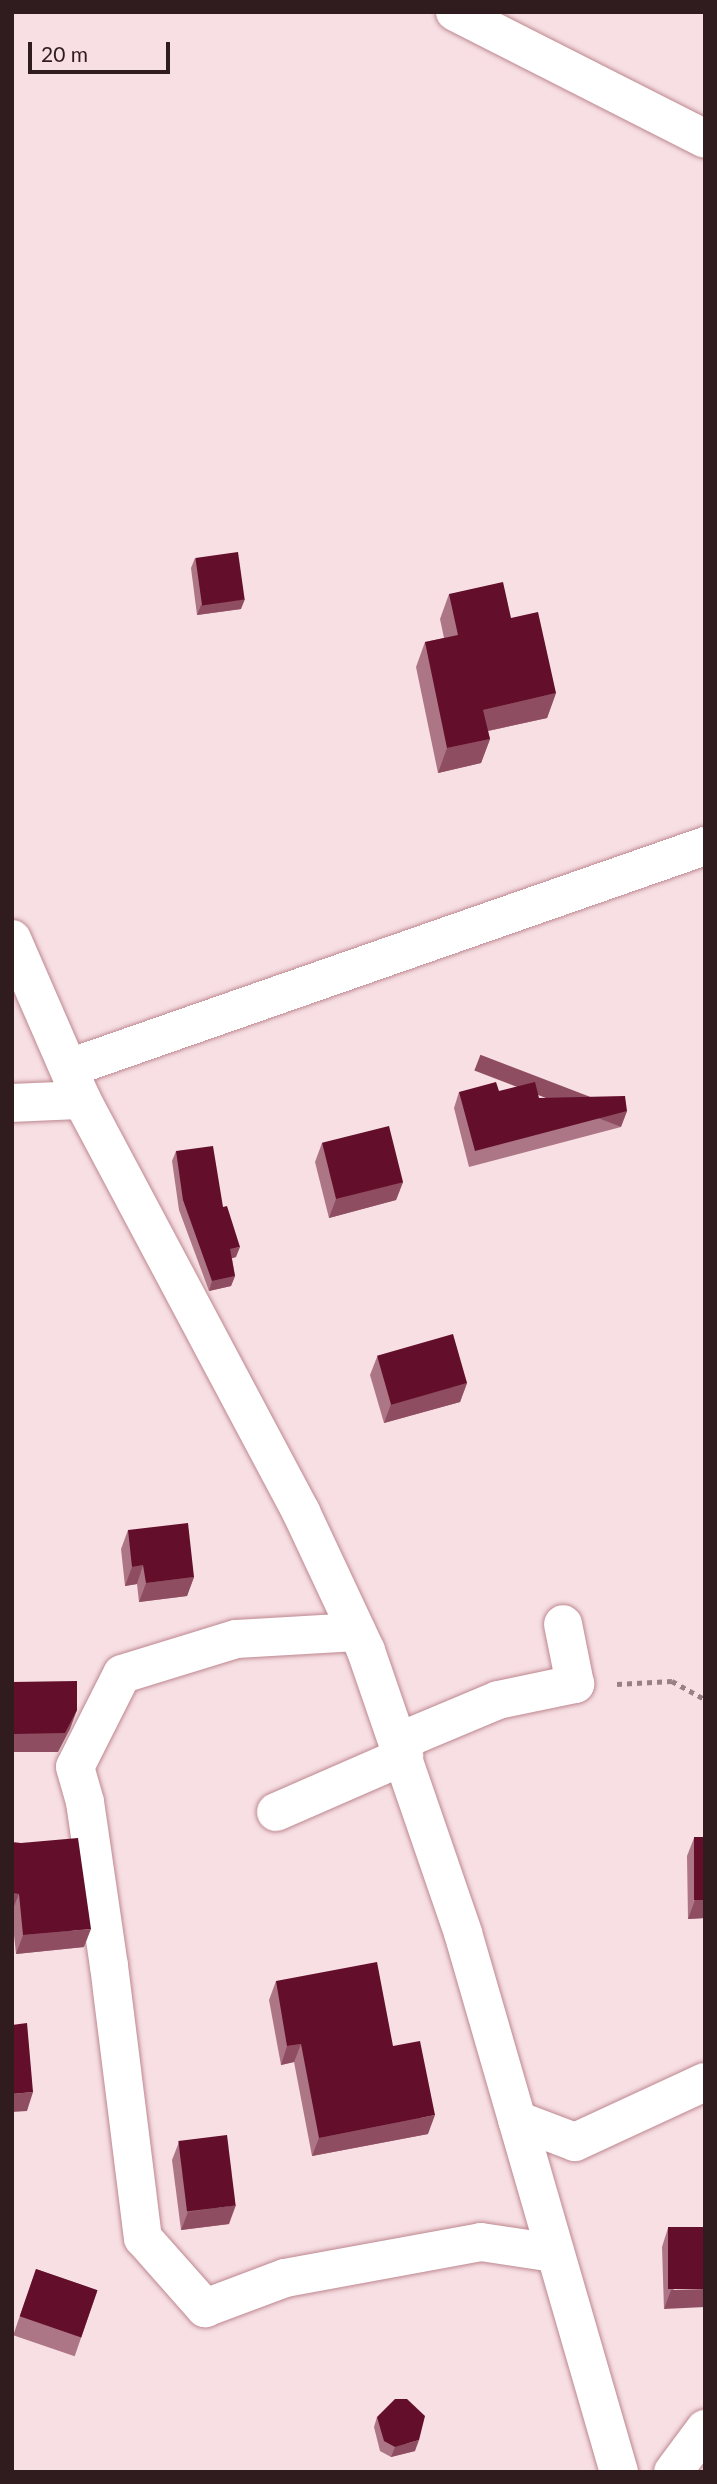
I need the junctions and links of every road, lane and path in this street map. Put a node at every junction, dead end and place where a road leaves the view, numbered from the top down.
1 (455, 12) edge
2 (705, 139) edge
3 (705, 846) edge
4 (12, 939) edge
5 (76, 1084) junction
6 (12, 1103) edge
7 (563, 1624) dead end
8 (357, 1632) junction
9 (575, 1684) junction
10 (705, 1699) edge
11 (401, 1749) junction
12 (276, 1812) dead end
13 (705, 2082) edge
14 (517, 2119) junction
15 (555, 2253) junction
16 (705, 2429) edge
17 (620, 2472) edge
18 (673, 2472) edge

1 - 2 street
3 - 5 street
4 - 5 street
5 - 6 street
5 - 8 street
7 - 9 street
8 - 11 street
8 - 15 street
9 - 10 path
9 - 11 street
11 - 12 street
11 - 14 street
13 - 14 street
14 - 15 street
15 - 17 street
16 - 18 street

